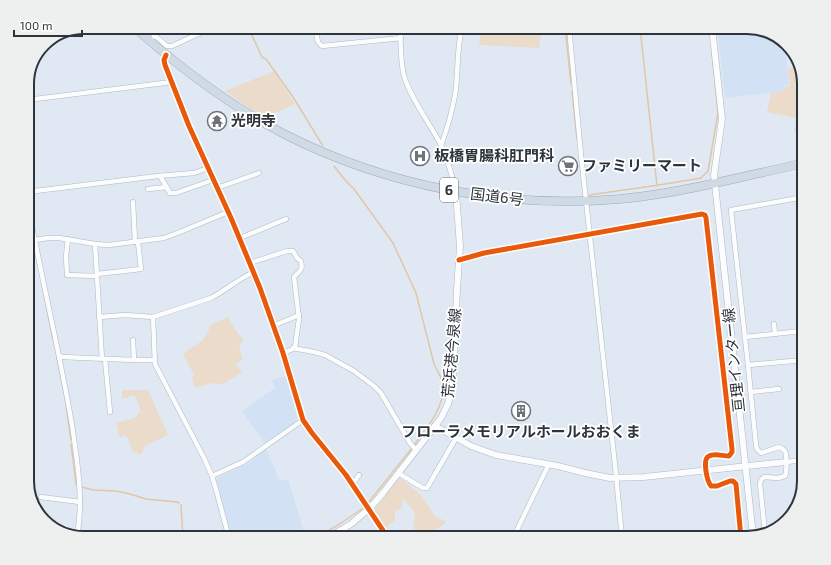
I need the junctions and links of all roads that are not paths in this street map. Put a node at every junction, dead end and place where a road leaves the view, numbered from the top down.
1 (142, 34) edge
2 (153, 34) joint
3 (198, 34) edge
4 (316, 34) edge
5 (401, 34) edge
6 (460, 34) edge
7 (569, 34) edge
8 (713, 34) edge
9 (401, 38) junction
10 (156, 46) junction
11 (166, 55) junction
12 (172, 82) junction
13 (34, 99) edge
14 (441, 145) junction
15 (797, 164) edge
16 (208, 168) junction
17 (259, 173) dead end
18 (160, 176) junction
19 (213, 180) junction
20 (715, 183) junction
21 (167, 187) junction
22 (217, 188) junction
23 (148, 189) dead end
24 (34, 191) edge
25 (456, 192) junction
26 (797, 198) edge
27 (586, 201) junction
28 (133, 202) dead end
29 (228, 212) junction
30 (286, 219) dead end
31 (590, 234) junction
32 (34, 235) edge
33 (240, 238) junction
34 (68, 239) junction
35 (35, 240) junction
36 (137, 242) junction
37 (95, 244) junction
38 (459, 260) junction
39 (250, 263) junction
40 (254, 272) junction
41 (97, 275) junction
42 (299, 315) junction
43 (99, 317) junction
44 (153, 318) junction
45 (774, 324) dead end
46 (273, 326) junction
47 (797, 331) edge
48 (775, 334) junction
49 (745, 337) junction
50 (133, 340) dead end
51 (294, 348) junction
52 (283, 353) junction
53 (59, 356) junction
54 (103, 359) junction
55 (134, 360) junction
56 (154, 360) junction
57 (797, 361) edge
58 (748, 365) junction
59 (779, 389) dead end
60 (751, 392) junction
61 (110, 412) dead end
62 (303, 420) junction
63 (435, 426) junction
64 (456, 438) junction
65 (416, 450) junction
66 (797, 461) edge
67 (786, 462) junction
68 (548, 464) junction
69 (746, 466) junction
70 (706, 471) junction
71 (398, 473) junction
72 (359, 475) dead end
73 (212, 476) junction
74 (616, 478) junction
75 (352, 485) junction
76 (41, 497) dead end
77 (80, 502) junction
78 (368, 509) junction
79 (765, 527) edge
80 (78, 531) edge
81 (227, 531) edge
82 (339, 531) edge
83 (383, 531) edge
84 (516, 531) edge
85 (621, 531) edge
86 (740, 531) edge
87 (752, 531) edge

1 - 10 highway, 国道6号 / 6
2 - 3 street
2 - 10 street
4 - 9 street
5 - 9 street
6 - 14 street
7 - 27 street
8 - 20 main road, 亘理インター線
9 - 14 street
10 - 11 highway, 国道6号 / 6
11 - 12 street
11 - 25 highway, 国道6号 / 6
12 - 13 street
12 - 16 street
14 - 25 street
15 - 20 highway, 国道6号 / 6
16 - 18 street
16 - 19 street
17 - 22 street
18 - 21 street
18 - 24 street
19 - 21 street
19 - 22 street
20 - 27 highway, 国道6号 / 6
20 - 69 main road, 亘理インター線
21 - 23 street
22 - 29 street
25 - 27 highway, 国道6号 / 6
25 - 38 main road, 荒浜港今泉線
26 - 49 street
27 - 31 street
28 - 36 street
29 - 33 street
29 - 36 street
30 - 33 street
31 - 38 street
31 - 70 street
31 - 74 street
32 - 35 street
33 - 39 street
34 - 35 street
34 - 37 street
34 - 41 street
35 - 53 street
36 - 37 street
36 - 41 street
37 - 41 street
38 - 63 main road, 荒浜港今泉線
39 - 40 street
39 - 42 street
40 - 44 street
40 - 46 street
41 - 43 street
42 - 46 street
42 - 51 street
43 - 44 street
43 - 54 street
44 - 56 street
45 - 48 street
46 - 52 street
47 - 48 street
48 - 49 street
49 - 58 street
50 - 55 street
51 - 52 street
51 - 65 street
52 - 62 street
53 - 54 street
53 - 77 street
54 - 55 street
54 - 61 street
55 - 56 street
56 - 73 street
57 - 58 street
58 - 60 street
59 - 60 street
60 - 67 street
62 - 73 street
62 - 75 street
63 - 64 main road
63 - 65 main road, 荒浜港今泉線
64 - 68 main road
64 - 71 street
65 - 71 main road, 荒浜港今泉線
66 - 67 street
67 - 69 main road
67 - 79 street
68 - 74 main road
68 - 84 street
69 - 70 main road
69 - 87 main road, 亘理インター線
70 - 74 main road
70 - 86 street
71 - 78 main road, 荒浜港今泉線
72 - 75 street
73 - 81 street
74 - 85 street
75 - 78 street
76 - 77 street
77 - 80 street
78 - 82 main road, 荒浜港今泉線
78 - 83 street

